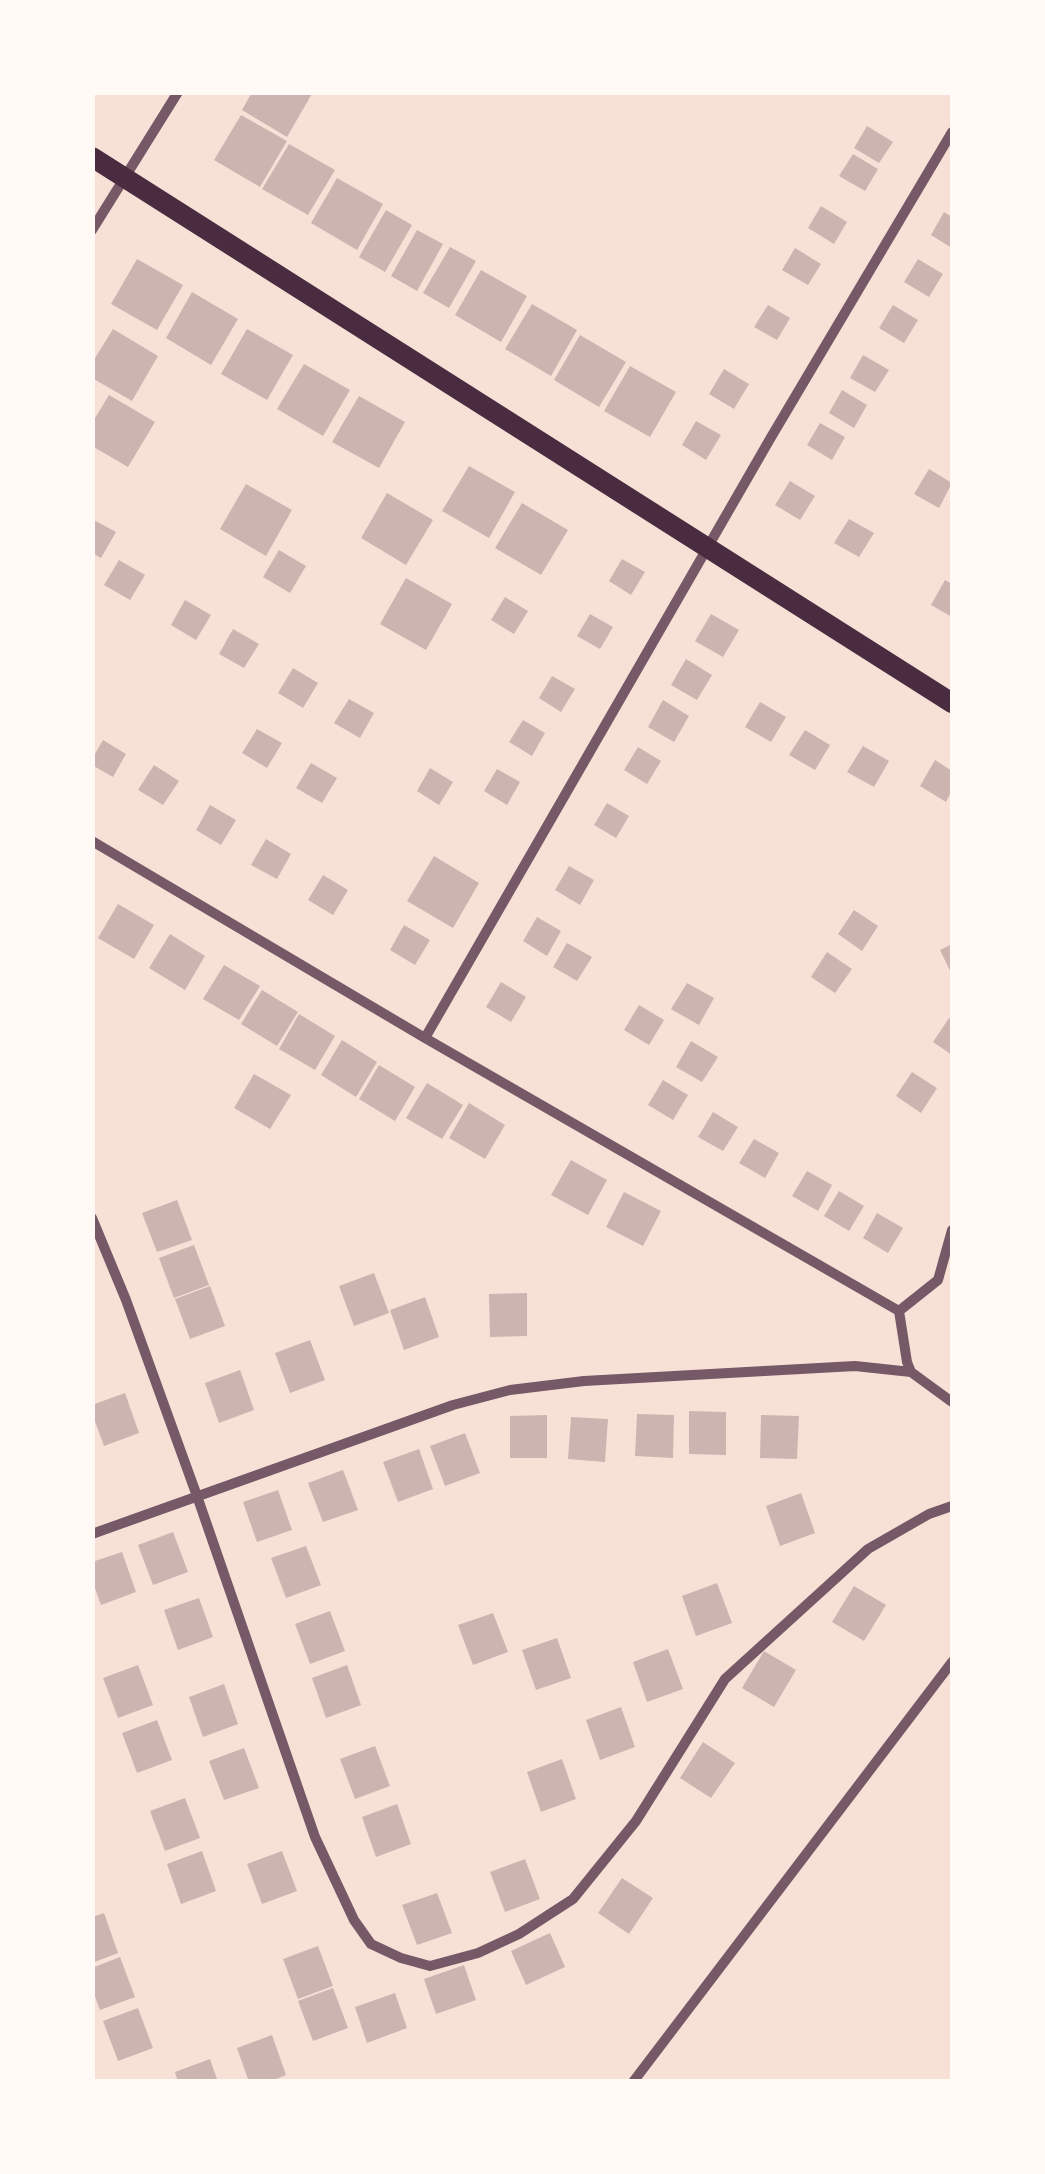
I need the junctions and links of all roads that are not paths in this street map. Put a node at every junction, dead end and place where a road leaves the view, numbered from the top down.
1 (178, 92) edge
2 (952, 132) edge
3 (92, 157) edge
4 (125, 178) junction
5 (92, 230) edge
6 (707, 548) junction
7 (952, 703) edge
8 (92, 841) edge
9 (425, 1038) junction
10 (92, 1218) edge
11 (952, 1230) edge
12 (899, 1311) junction
13 (912, 1372) junction
14 (952, 1402) edge
15 (197, 1496) junction
16 (952, 1506) edge
17 (92, 1534) edge
18 (952, 1662) edge
19 (633, 2082) edge

1 - 4 street
2 - 6 street
3 - 4 main road
4 - 5 street
4 - 6 main road
6 - 7 main road
6 - 9 street
8 - 9 street
9 - 12 street
10 - 15 street
11 - 12 street
12 - 13 street
13 - 14 street
13 - 15 street
15 - 16 street
15 - 17 street
18 - 19 street

